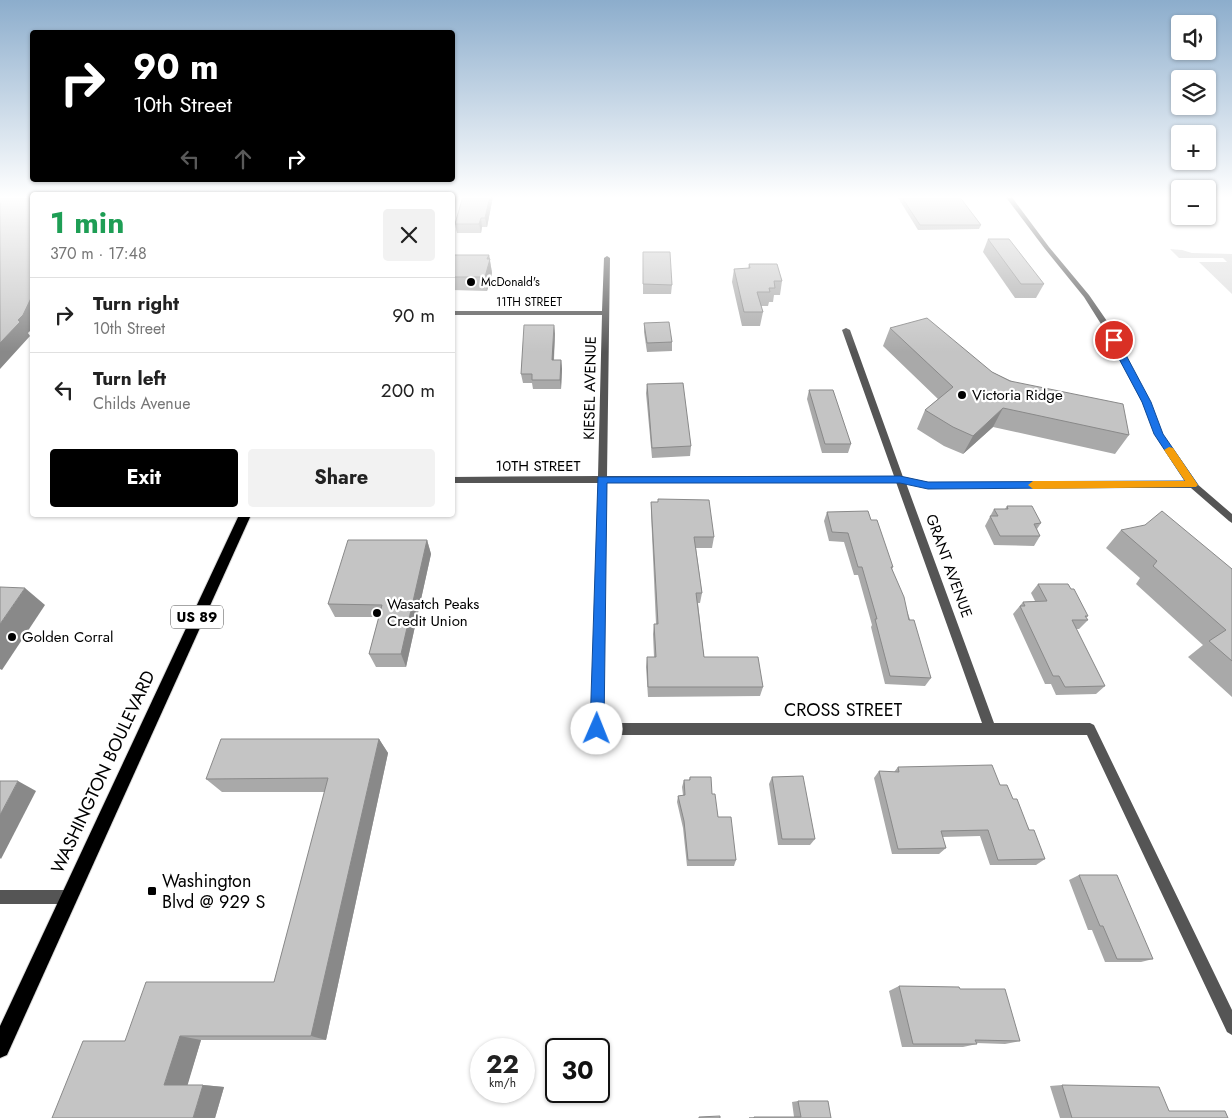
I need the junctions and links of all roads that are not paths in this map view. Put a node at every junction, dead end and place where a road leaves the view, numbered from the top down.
1 (1047, 248) edge
2 (607, 258) dead end
3 (455, 313) edge
4 (606, 313) junction
5 (846, 330) dead end
6 (900, 479) junction
7 (455, 480) edge
8 (602, 480) junction
9 (1193, 485) junction
10 (243, 517) edge
11 (1232, 519) edge
12 (597, 729) joint
13 (990, 729) junction
14 (0, 897) edge
15 (69, 897) junction
16 (1232, 1027) edge
17 (0, 1048) edge

1 - 9 street
2 - 4 street, KIESEL AVENUE
3 - 4 street, 11TH STREET
4 - 8 street, KIESEL AVENUE
5 - 6 street, GRANT AVENUE
6 - 8 street, 10TH STREET
6 - 9 street, 10TH STREET
6 - 13 street, GRANT AVENUE
7 - 8 street, 10TH STREET
8 - 12 street, KIESEL AVENUE
9 - 11 street
10 - 15 main road, WASHINGTON BOULEVARD / US 89
12 - 13 street, CROSS STREET
13 - 16 street, CROSS STREET
14 - 15 street
15 - 17 main road, WASHINGTON BOULEVARD / US 89

